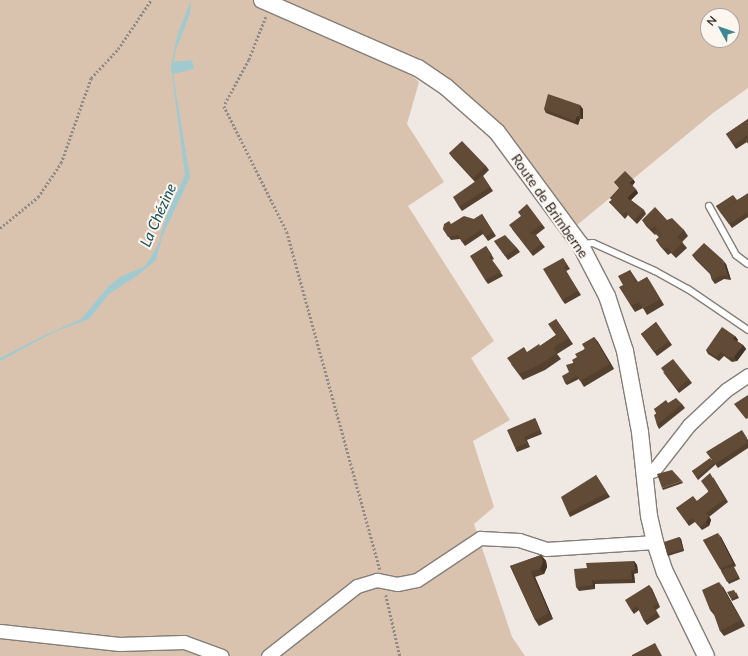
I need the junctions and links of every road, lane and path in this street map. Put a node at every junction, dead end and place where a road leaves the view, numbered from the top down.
1 (151, 0) edge
2 (267, 2) edge
3 (709, 206) dead end
4 (0, 228) edge
5 (580, 244) junction
6 (748, 264) edge
7 (748, 330) edge
8 (748, 375) edge
9 (645, 474) junction
10 (655, 542) junction
11 (383, 581) junction
12 (0, 631) edge
13 (222, 656) edge
14 (268, 656) edge
15 (400, 656) edge
16 (706, 656) edge

1 - 4 path
2 - 5 street, Route de Brimberne
2 - 11 path
3 - 6 lane
5 - 7 lane
5 - 9 street, Route de Brimberne
8 - 9 street
9 - 10 street, Route de Brimberne
10 - 11 street
10 - 16 street, Route de Brimberne
11 - 14 street
11 - 15 path
12 - 13 street

